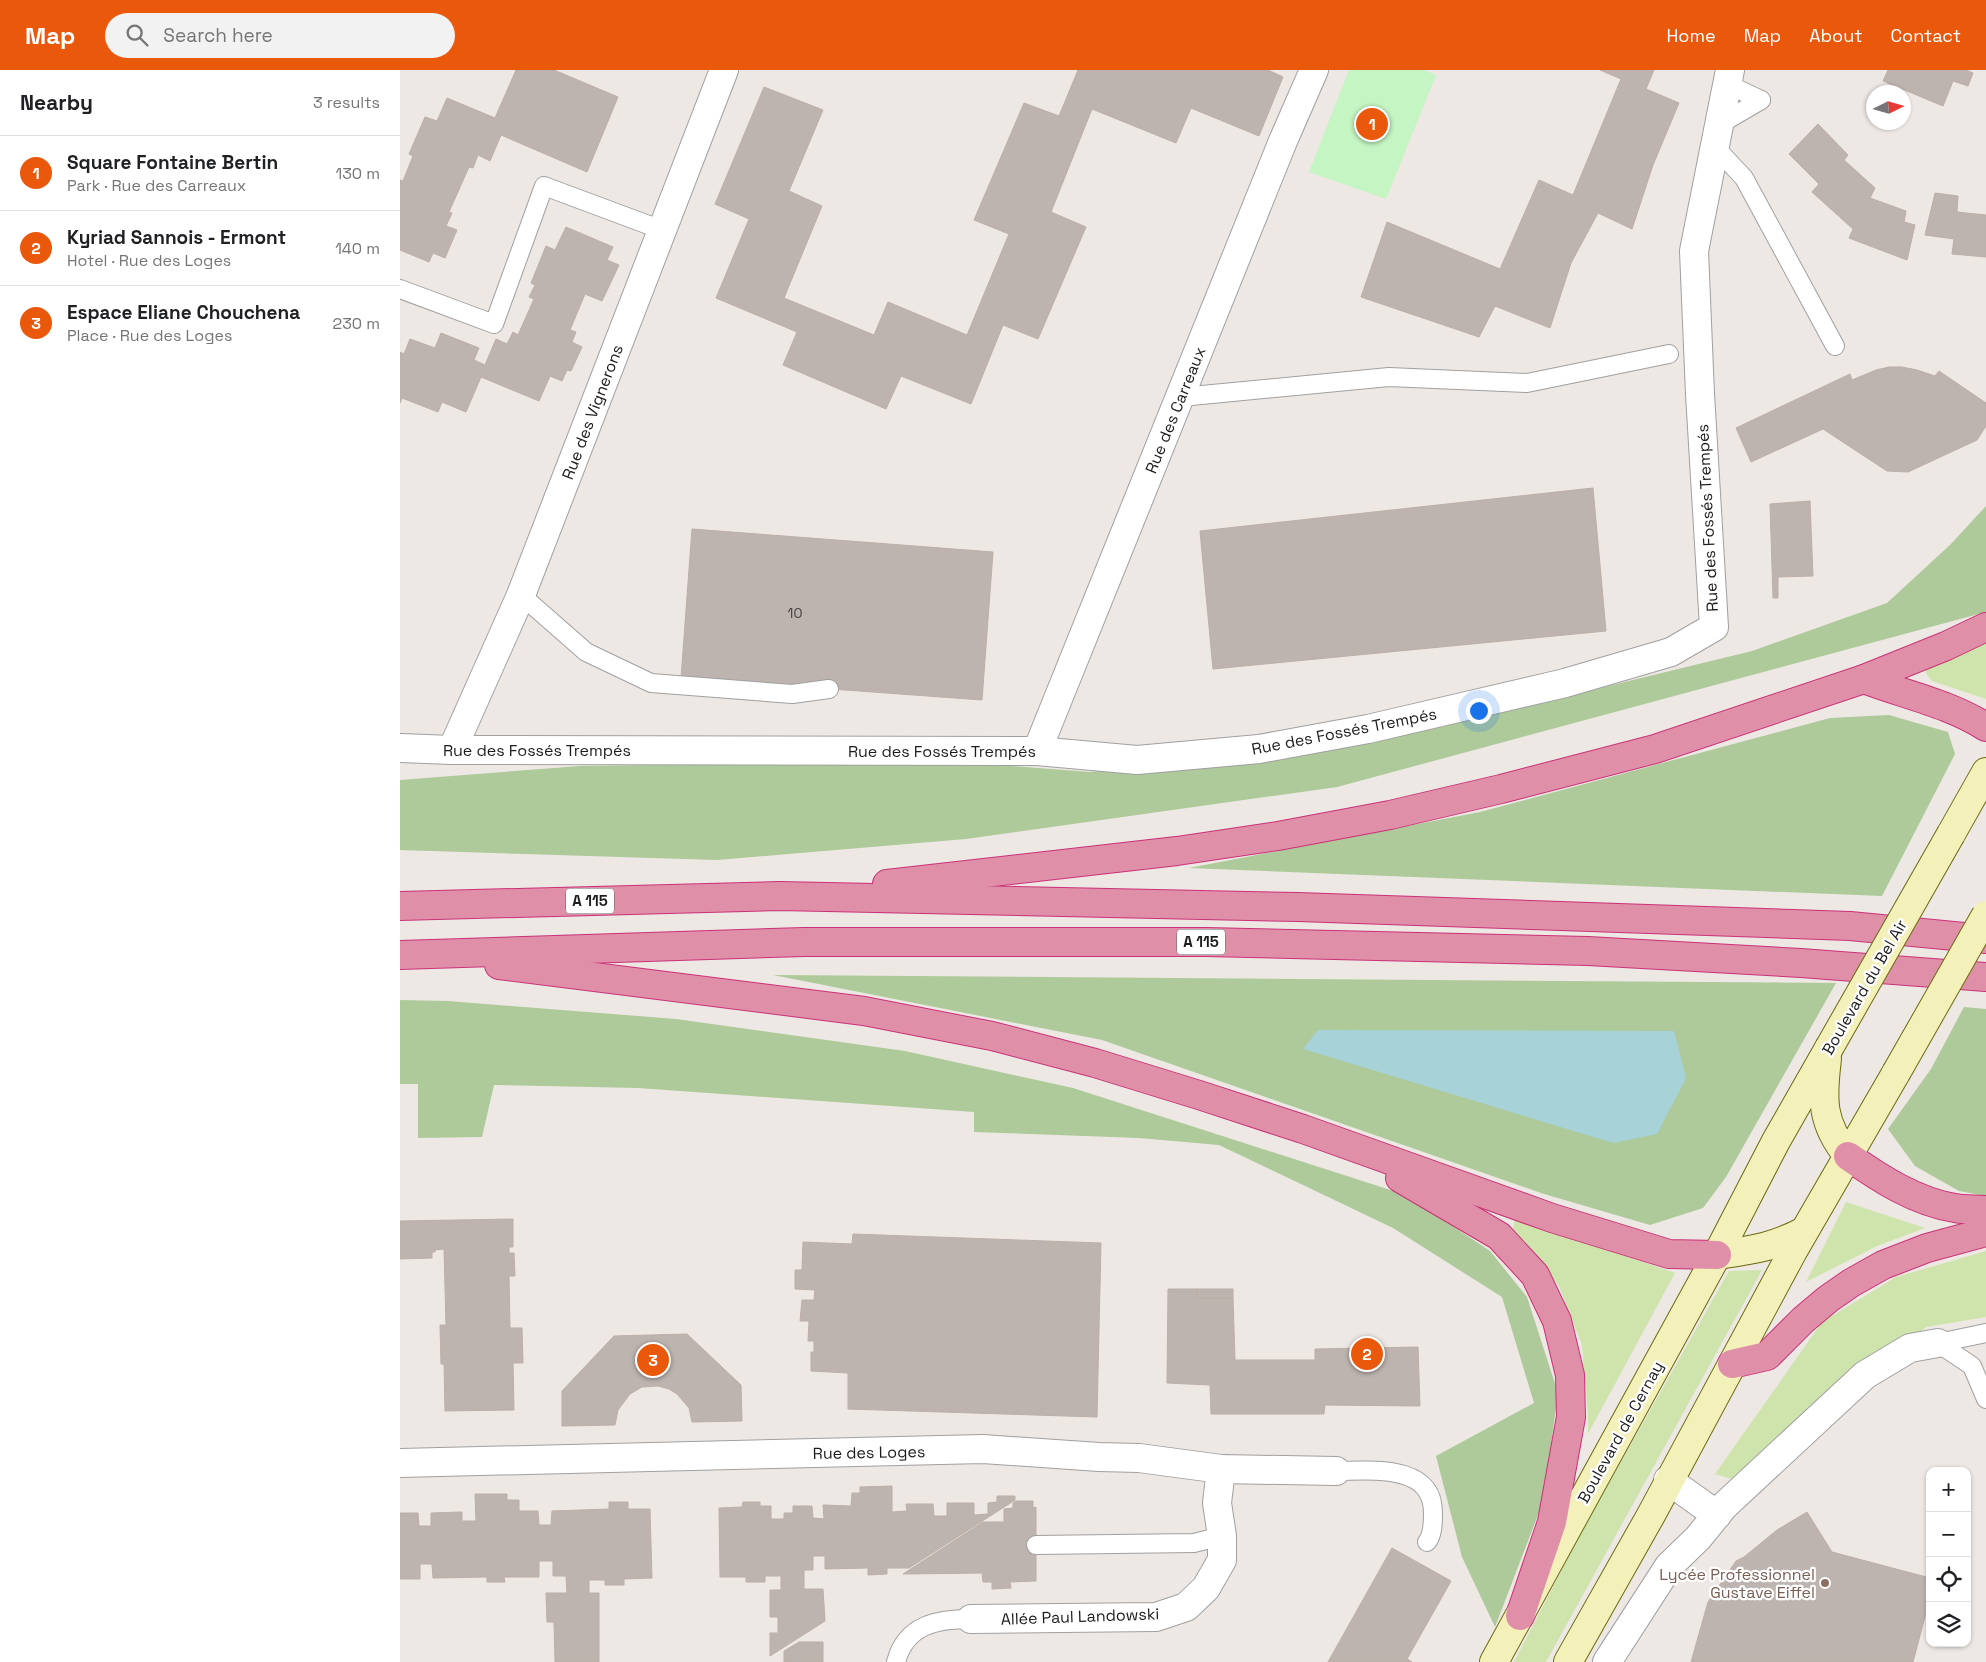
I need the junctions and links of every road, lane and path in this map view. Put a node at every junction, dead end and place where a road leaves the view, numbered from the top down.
1 (724, 70) edge
2 (1314, 70) edge
3 (1728, 77) edge
4 (1717, 135) junction
5 (662, 230) junction
6 (400, 289) edge
7 (1835, 346) dead end
8 (1669, 354) dead end
9 (1181, 397) junction
10 (521, 595) junction
11 (1986, 627) edge
12 (1864, 680) junction
13 (828, 689) dead end
14 (1986, 727) edge
15 (400, 748) edge
16 (452, 750) junction
17 (1037, 751) junction
18 (1986, 772) edge
19 (779, 896) junction
20 (400, 906) edge
21 (1986, 915) edge
22 (1986, 939) edge
23 (408, 955) edge
24 (1986, 977) edge
25 (1817, 1082) junction
26 (1336, 1142) junction
27 (1848, 1156) junction
28 (1986, 1210) edge
29 (1804, 1231) junction
30 (1986, 1232) edge
31 (1716, 1255) junction
32 (1986, 1333) edge
33 (1938, 1343) junction
34 (1732, 1364) junction
35 (1986, 1400) edge
36 (400, 1463) edge
37 (1221, 1469) junction
38 (1336, 1471) joint
39 (1668, 1480) junction
40 (1717, 1515) junction
41 (1222, 1536) junction
42 (1427, 1542) dead end
43 (1036, 1545) dead end
44 (1520, 1616) junction
45 (971, 1619) joint
46 (896, 1662) edge
47 (1494, 1662) edge
48 (1568, 1662) edge
49 (1607, 1662) edge

1 - 5 street, Rue des Vignerons
2 - 9 street, Rue des Carreaux
3 - 4 street, Rue des Fossés Trempés
3 - 4 lane
4 - 7 lane
4 - 17 street, Rue des Fossés Trempés
5 - 6 lane
5 - 10 street, Rue des Vignerons
8 - 9 lane
9 - 17 street, Rue des Carreaux
10 - 13 lane
10 - 16 street, Rue des Vignerons
11 - 12 highway
12 - 14 highway
12 - 19 highway
15 - 16 street, Rue des Fossés Trempés
16 - 17 street, Rue des Fossés Trempés
18 - 25 main road, Boulevard du Bel Air, bridge
19 - 20 highway, A 115
19 - 22 highway, A 115
21 - 27 main road, bridge
23 - 24 highway, A 115
23 - 26 highway
25 - 27 main road
25 - 31 main road, Boulevard de Cernay
26 - 31 highway
26 - 44 highway
27 - 28 highway
27 - 29 main road
29 - 31 main road
29 - 34 main road
30 - 34 highway
31 - 44 main road, Boulevard de Cernay
32 - 33 lane
33 - 35 lane
33 - 40 street
34 - 39 main road
36 - 37 street, Rue des Loges
37 - 38 street, Rue des Loges
37 - 41 street, Allée Paul Landowski
38 - 42 lane
39 - 40 street
39 - 48 main road
40 - 49 street
41 - 43 lane
41 - 45 street, Allée Paul Landowski
44 - 47 main road, Boulevard de Cernay
45 - 46 lane

